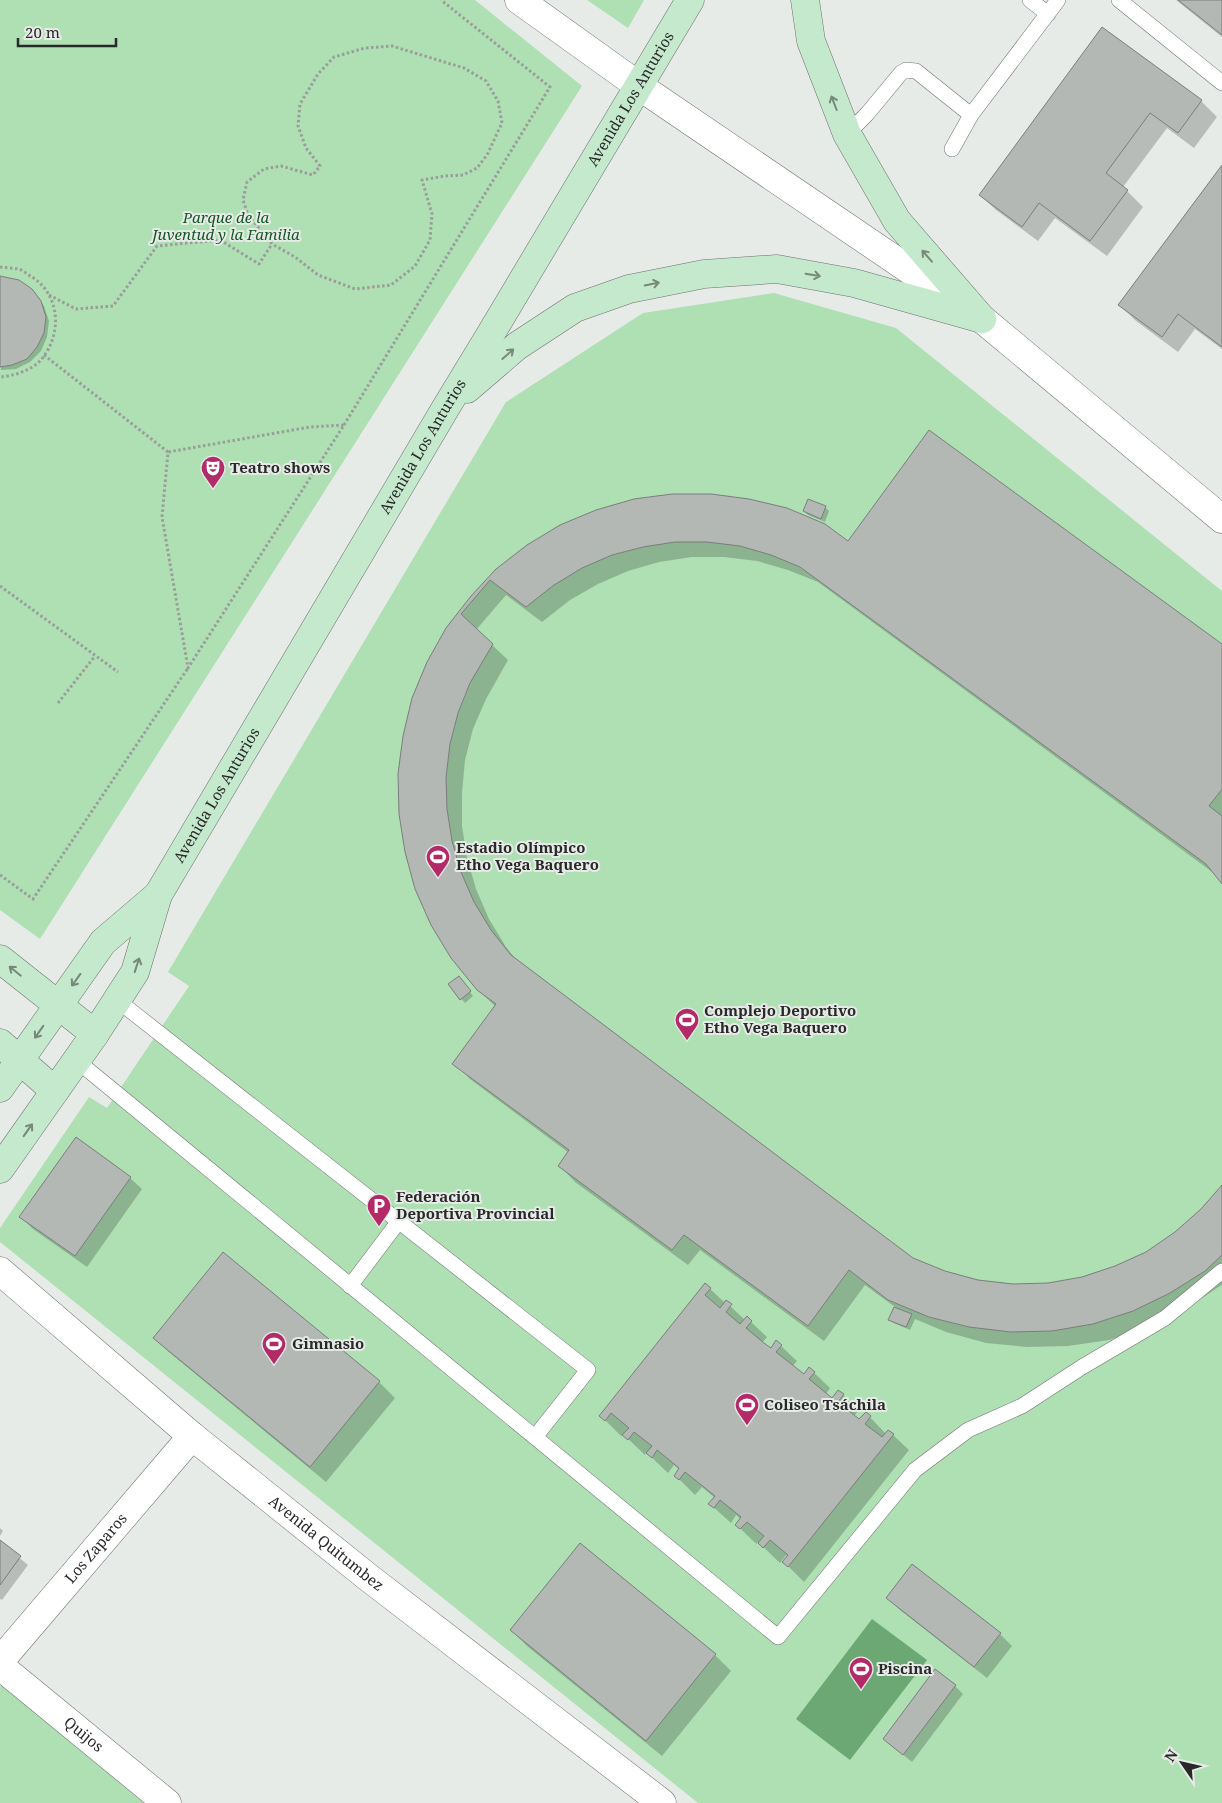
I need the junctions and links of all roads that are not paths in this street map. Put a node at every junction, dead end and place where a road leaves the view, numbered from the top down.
1 (519, 0) edge
2 (690, 0) edge
3 (805, 0) edge
4 (1030, 0) edge
5 (1058, 0) edge
6 (1119, 0) edge
7 (1048, 14) junction
8 (1222, 83) edge
9 (639, 86) junction
10 (971, 115) junction
11 (847, 134) junction
12 (952, 150) dead end
13 (982, 319) junction
14 (445, 409) junction
15 (1222, 519) edge
16 (158, 895) junction
17 (0, 959) edge
18 (117, 1000) junction
19 (58, 1005) junction
20 (95, 1034) junction
21 (10, 1051) edge
22 (76, 1060) junction
23 (0, 1088) edge
24 (56, 1091) junction
25 (0, 1169) edge
26 (399, 1221) junction
27 (0, 1271) edge
28 (1222, 1271) edge
29 (350, 1286) junction
30 (192, 1436) junction
31 (535, 1437) junction
32 (0, 1661) edge
33 (0, 1666) edge
34 (167, 1803) edge
35 (662, 1803) edge

1 - 9 street
2 - 9 street, Avenida Los Anturios
11 -> 3 street
4 - 7 lane
5 - 7 lane
6 - 8 lane
7 - 10 lane
9 - 13 street
9 - 14 street, Avenida Los Anturios
10 - 11 lane
10 - 12 lane
13 -> 11 street
14 -> 13 street
13 - 15 street
14 - 16 street, Avenida Los Anturios
18 -> 16 street, Avenida Los Anturios
16 -> 19 street, Avenida Los Anturios
19 -> 17 street
18 - 20 street, Avenida Los Anturios
18 - 26 lane
19 - 20 street
19 -> 21 street, Avenida Los Anturios
20 - 22 street, Avenida Los Anturios
21 - 23 street, Avenida Los Anturios
21 - 24 street
22 - 24 street, Avenida Los Anturios
22 - 29 lane
25 -> 24 street, Avenida Los Anturios
26 - 29 lane
26 - 31 lane
27 - 30 street, Avenida Quitumbez
28 - 31 lane
29 - 31 lane
30 - 32 street, Los Zaparos
30 - 35 street, Avenida Quitumbez
33 - 34 street, Quijos

